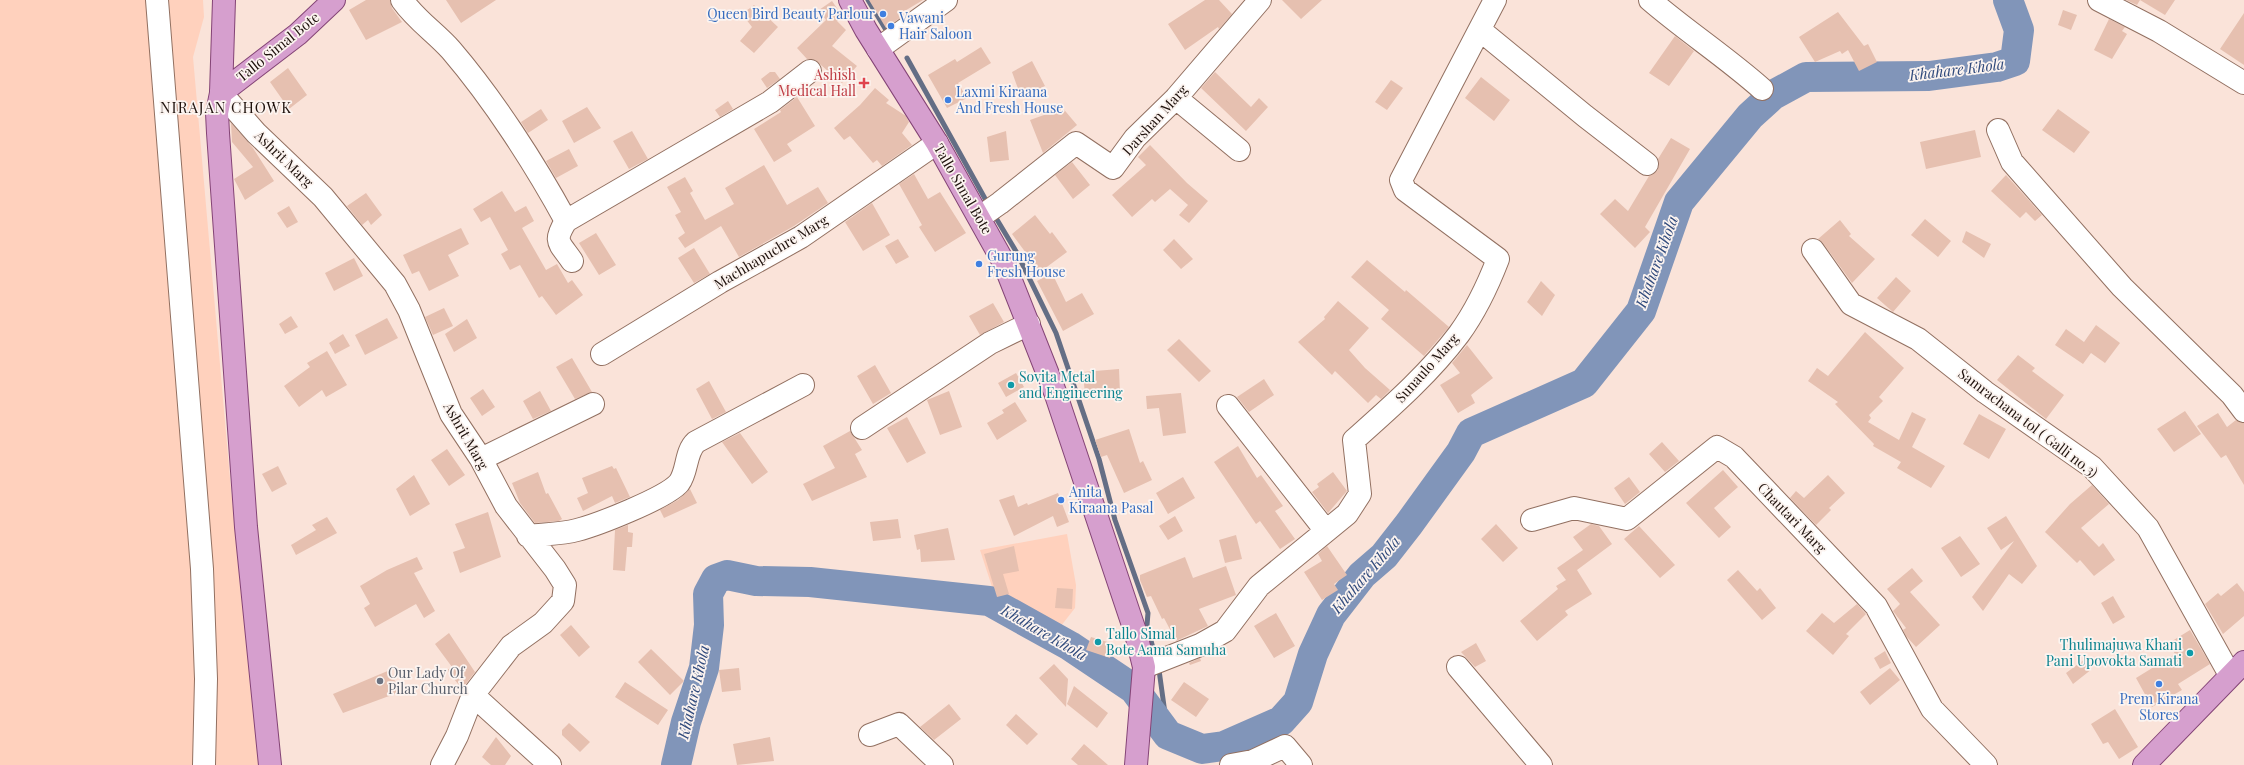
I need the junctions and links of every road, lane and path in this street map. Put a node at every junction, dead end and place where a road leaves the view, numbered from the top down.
1 (157, 0) edge
2 (224, 0) edge
3 (334, 0) edge
4 (402, 0) edge
5 (850, 0) edge
6 (946, 0) edge
7 (1260, 0) edge
8 (1495, 0) edge
9 (1650, 0) edge
10 (2099, 0) edge
11 (1480, 30) junction
12 (878, 49) junction
13 (810, 71) dead end
14 (2244, 83) edge
15 (1762, 89) dead end
16 (221, 93) junction
17 (1176, 98) junction
18 (1998, 130) dead end
19 (937, 143) junction
20 (1239, 150) dead end
21 (1647, 164) dead end
22 (980, 217) junction
23 (566, 221) junction
24 (1812, 250) dead end
25 (572, 261) dead end
26 (1029, 324) junction
27 (602, 354) dead end
28 (803, 385) dead end
29 (593, 404) dead end
30 (1228, 406) dead end
31 (2244, 411) edge
32 (862, 428) dead end
33 (480, 459) junction
34 (1532, 520) dead end
35 (1326, 531) junction
36 (528, 536) junction
37 (1458, 667) dead end
38 (2237, 669) edge
39 (1143, 676) junction
40 (473, 695) junction
41 (870, 735) dead end
42 (1136, 762) edge
43 (204, 765) edge
44 (270, 765) edge
45 (442, 765) edge
46 (550, 765) edge
47 (942, 765) edge
48 (1231, 765) edge
49 (1301, 765) edge
50 (1541, 765) edge
51 (1986, 765) edge
52 (2144, 765) edge

1 - 43 street
2 - 16 main road
3 - 16 main road, Tallo Simal Bote
4 - 23 street
5 - 12 main road, Tallo Simal Bote
6 - 12 street
7 - 17 street, Darshan Marg
8 - 11 street, Sunaulo Marg
9 - 15 street
10 - 14 street
11 - 21 street
11 - 35 street, Sunaulo Marg
12 - 19 main road, Tallo Simal Bote
13 - 23 street
16 - 33 street, Ashrit Marg
16 - 44 main road
17 - 20 street
17 - 22 street, Darshan Marg
18 - 31 street
19 - 22 main road, Tallo Simal Bote
19 - 27 street, Machhapuchre Marg
22 - 26 main road, Tallo Simal Bote
23 - 25 street
24 - 38 street, Samrachana tol ( Galli no.3)
26 - 32 street
26 - 39 main road, Tallo Simal Bote
28 - 36 street
29 - 33 street
30 - 35 street
33 - 36 street, Ashrit Marg
34 - 51 street, Chautari Marg
35 - 39 street, Sunaulo Marg
36 - 40 street, Ashrit Marg
37 - 50 street
38 - 52 main road
39 - 42 main road, Tallo Simal Bote
40 - 45 street, Ashrit Marg
40 - 46 street
41 - 47 street
48 - 49 street

